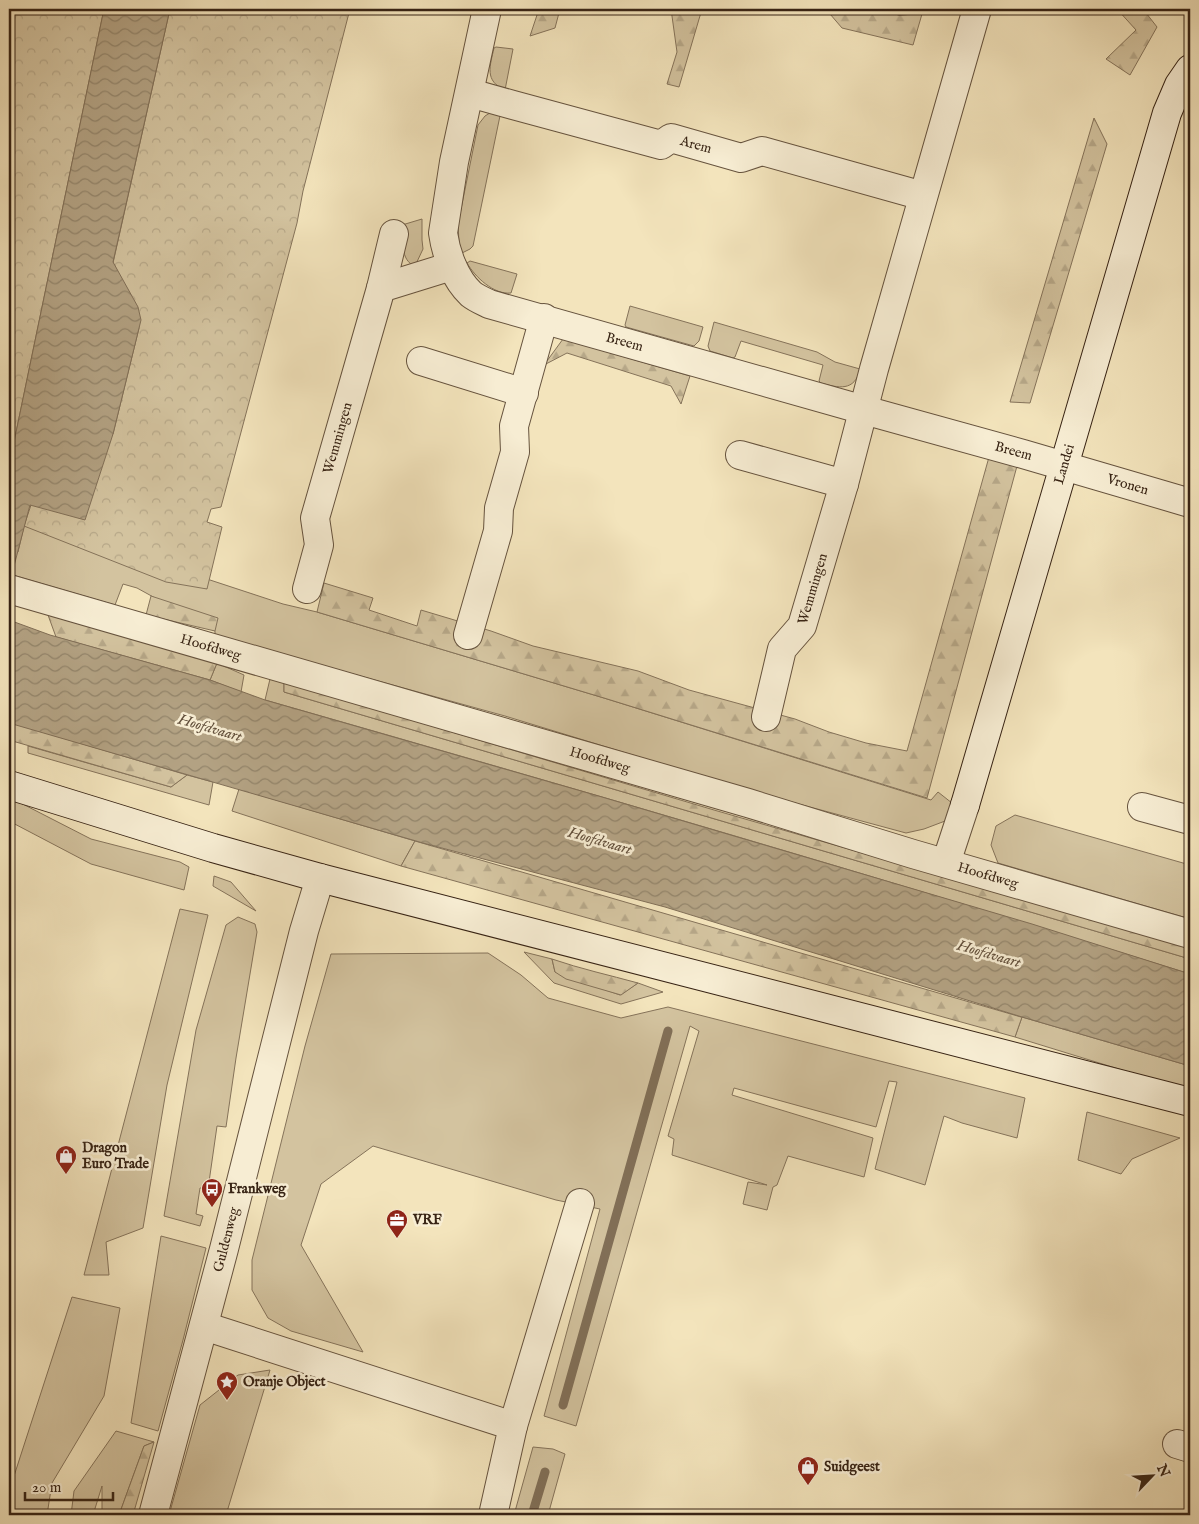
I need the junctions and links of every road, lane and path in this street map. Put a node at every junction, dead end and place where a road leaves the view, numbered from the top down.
1 (487, 9) edge
2 (977, 9) edge
3 (1190, 69) edge
4 (470, 93) junction
5 (923, 196) junction
6 (394, 234) dead end
7 (452, 266) junction
8 (381, 288) junction
9 (544, 318) junction
10 (421, 361) dead end
11 (524, 393) junction
12 (864, 410) junction
13 (740, 455) dead end
14 (1065, 466) junction
15 (844, 484) junction
16 (1190, 503) edge
17 (308, 589) dead end
18 (17, 592) edge
19 (468, 635) dead end
20 (766, 717) dead end
21 (9, 784) edge
22 (1142, 807) dead end
23 (1190, 820) edge
24 (946, 863) junction
25 (320, 878) junction
26 (1190, 934) edge
27 (1190, 1102) edge
28 (580, 1203) dead end
29 (204, 1326) junction
30 (513, 1426) junction
31 (153, 1515) edge
32 (492, 1515) edge

1 - 4 street, Breem
2 - 5 street
3 - 14 street, Landei
4 - 5 street, Arem
4 - 7 street, Breem
5 - 12 street
6 - 8 street, Wemmingen
7 - 8 street
7 - 9 street, Breem
8 - 17 street, Wemmingen
9 - 11 street
9 - 12 street, Breem
10 - 11 street
11 - 19 street
12 - 14 street, Breem
12 - 15 street, Wemmingen
13 - 15 street
14 - 16 street, Vronen
14 - 24 street, Landei
15 - 20 street, Wemmingen
18 - 24 street, Hoofdweg
21 - 25 street
22 - 23 street
24 - 26 street, Hoofdweg
25 - 27 street
25 - 29 street, Guldenweg
28 - 30 street
29 - 30 street
29 - 31 street, Guldenweg
30 - 32 street

